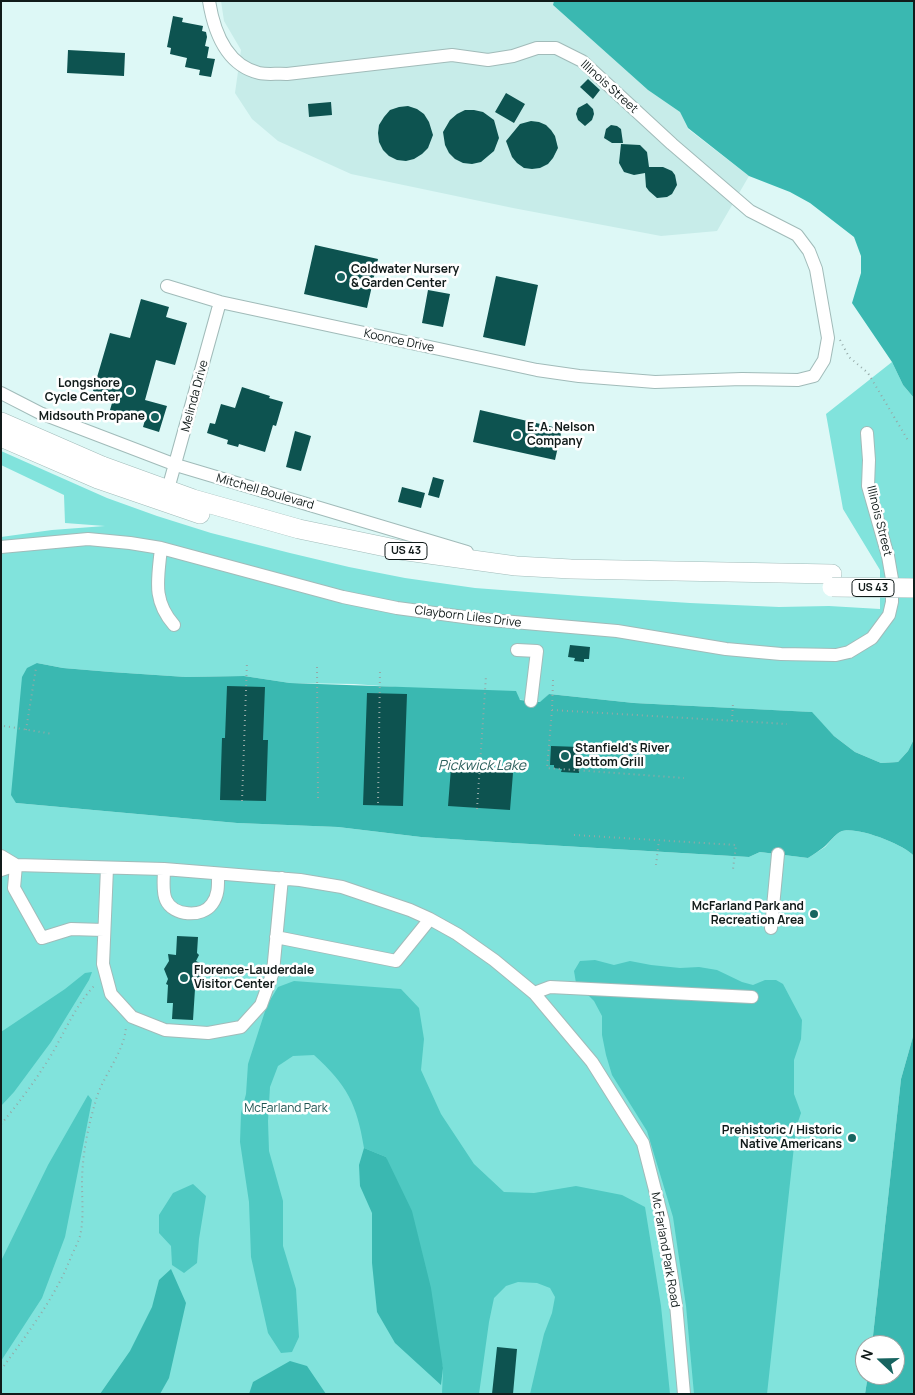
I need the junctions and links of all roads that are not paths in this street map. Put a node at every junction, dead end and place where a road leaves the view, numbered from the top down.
1 (209, 1) edge
2 (167, 286) dead end
3 (220, 302) junction
4 (579, 376) joint
5 (1, 393) edge
6 (40, 413) junction
7 (1, 422) edge
8 (867, 433) dead end
9 (30, 435) junction
10 (1, 436) edge
11 (176, 465) junction
12 (168, 489) junction
13 (1, 547) edge
14 (161, 548) junction
15 (516, 566) junction
16 (914, 576) edge
17 (892, 579) joint
18 (832, 581) junction
19 (914, 588) edge
20 (174, 625) dead end
21 (517, 650) dead end
22 (532, 702) dead end
23 (778, 854) dead end
24 (1, 856) edge
25 (16, 865) junction
26 (107, 868) junction
27 (164, 869) junction
28 (1, 870) edge
29 (218, 874) junction
30 (282, 878) junction
31 (430, 919) junction
32 (771, 928) dead end
33 (104, 930) junction
34 (276, 938) junction
35 (534, 993) junction
36 (752, 998) dead end
37 (684, 1394) edge

1 - 4 street, Illinois Street
2 - 3 street, Koonce Drive
3 - 4 street, Koonce Drive
3 - 11 street, Melinda Drive
5 - 6 street, Mitchell Boulevard
6 - 9 street
6 - 11 street, Mitchell Boulevard
7 - 9 highway, US 43
8 - 17 street, Illinois Street
9 - 12 highway, US 43
10 - 18 highway, US 43
11 - 12 street, Melinda Drive
11 - 15 street, Mitchell Boulevard
12 - 15 highway, US 43
13 - 14 street, Clayborn Liles Drive
14 - 17 street, Clayborn Liles Drive
14 - 20 street
15 - 18 highway, US 43
16 - 18 highway, US 43
18 - 19 highway, US 43, bridge
21 - 22 street
23 - 32 street
24 - 25 street
25 - 26 street, Mc Farland Park Road
25 - 28 street
25 - 33 street
26 - 27 street, Mc Farland Park Road
26 - 33 street
27 - 29 street, Mc Farland Park Road
27 - 29 street
29 - 30 street, Mc Farland Park Road
30 - 31 street, Mc Farland Park Road
30 - 34 street
31 - 34 street
31 - 35 street, Mc Farland Park Road
33 - 34 street
35 - 36 street
35 - 37 street, Mc Farland Park Road

